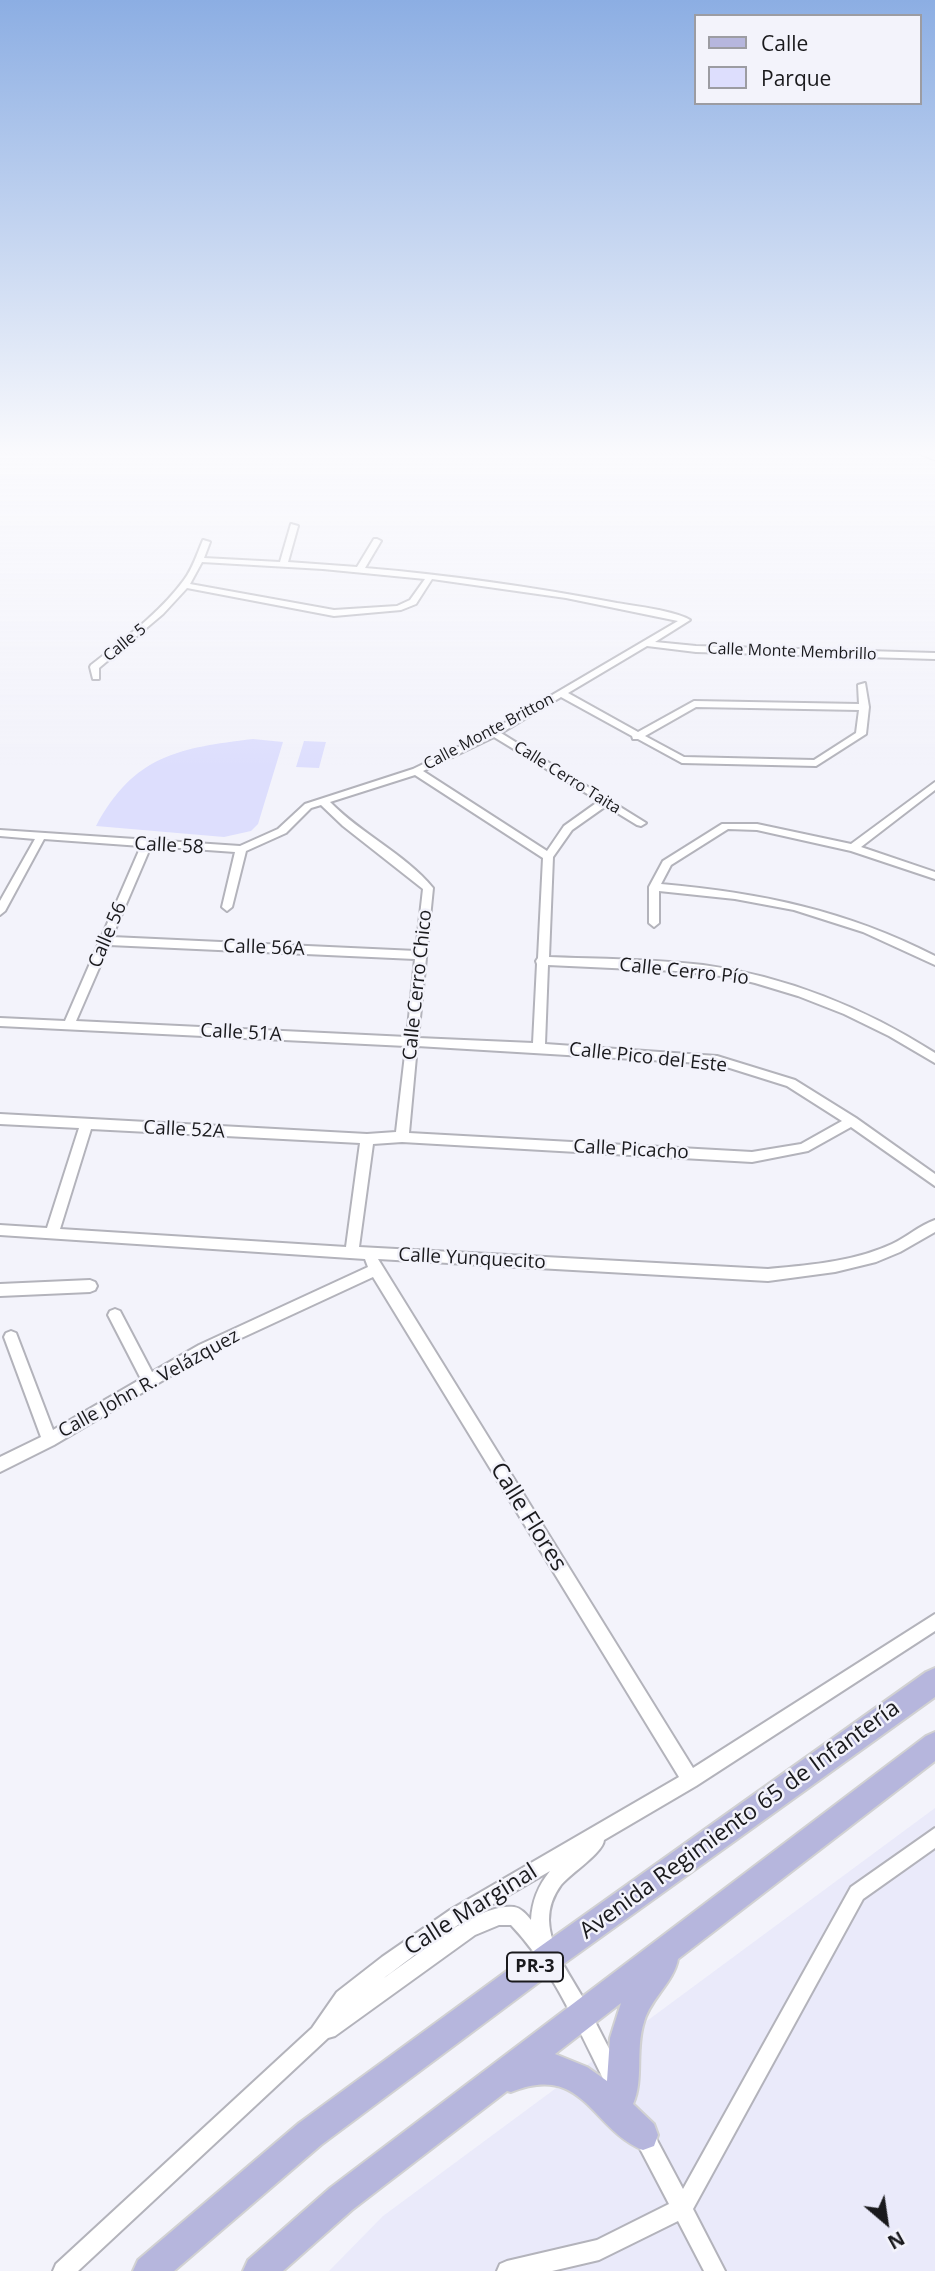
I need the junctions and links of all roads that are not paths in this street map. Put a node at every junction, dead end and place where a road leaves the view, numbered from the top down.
1 (202, 556) edge
2 (286, 556) edge
3 (368, 556) edge
4 (201, 560) junction
5 (284, 563) junction
6 (360, 569) junction
7 (429, 578) junction
8 (184, 585) junction
9 (686, 620) joint
10 (648, 644) junction
11 (935, 656) edge
12 (96, 677) dead end
13 (862, 685) dead end
14 (562, 694) junction
15 (864, 708) junction
16 (494, 733) junction
17 (636, 737) junction
18 (416, 771) junction
19 (935, 785) edge
20 (322, 800) junction
21 (604, 802) junction
22 (641, 822) dead end
23 (0, 833) edge
24 (41, 836) junction
25 (146, 845) junction
26 (853, 848) junction
27 (241, 849) junction
28 (548, 857) junction
29 (935, 876) edge
30 (654, 887) junction
31 (227, 907) dead end
32 (0, 911) edge
33 (653, 923) dead end
34 (106, 941) junction
35 (421, 955) junction
36 (541, 961) junction
37 (935, 961) edge
38 (0, 1022) edge
39 (69, 1026) junction
40 (413, 1041) junction
41 (539, 1048) junction
42 (933, 1054) edge
43 (0, 1119) edge
44 (852, 1121) junction
45 (86, 1125) junction
46 (402, 1137) junction
47 (367, 1139) junction
48 (935, 1181) edge
49 (935, 1225) edge
50 (0, 1230) edge
51 (51, 1233) junction
52 (352, 1252) junction
53 (369, 1253) junction
54 (376, 1270) junction
55 (90, 1286) dead end
56 (0, 1290) edge
57 (115, 1315) dead end
58 (11, 1337) dead end
59 (149, 1381) junction
60 (49, 1440) junction
61 (0, 1465) edge
62 (935, 1622) edge
63 (935, 1681) edge
64 (935, 1745) edge
65 (690, 1780) junction
66 (624, 1819) junction
67 (935, 1838) edge
68 (682, 1939) junction
69 (548, 1958) junction
70 (580, 2016) junction
71 (319, 2035) junction
72 (493, 2083) junction
73 (622, 2095) junction
74 (643, 2134) junction
75 (683, 2208) junction
76 (64, 2271) edge
77 (149, 2271) edge
78 (258, 2271) edge
79 (507, 2271) edge
80 (715, 2271) edge

1 - 4 street, Calle 5
2 - 5 street
3 - 6 street
4 - 5 street
4 - 8 street, Calle 5
5 - 6 street
6 - 7 street
7 - 8 street
7 - 9 street
8 - 12 street, Calle 5
9 - 10 street, Calle Monte Britton
10 - 11 street, Calle Monte Membrillo
10 - 14 street, Calle Monte Britton
13 - 15 street
14 - 16 street, Calle Monte Britton
14 - 17 street
15 - 17 street
15 - 17 street
16 - 18 street, Calle Monte Britton
16 - 21 street, Calle Cerro Taita
18 - 20 street, Calle Monte Britton
18 - 28 street
19 - 26 street
20 - 27 street, Calle 58
20 - 35 street, Calle Cerro Chico
21 - 22 street, Calle Cerro Taita
21 - 28 street
23 - 24 street, Calle 58
24 - 25 street, Calle 58
24 - 32 street
25 - 27 street, Calle 58
25 - 34 street, Calle 56
26 - 29 street
26 - 30 street
27 - 31 street
28 - 36 street
30 - 33 street
30 - 37 street
34 - 35 street, Calle 56A
34 - 39 street, Calle 56
35 - 40 street, Calle Cerro Chico
36 - 41 street
36 - 42 street, Calle Cerro Pío
38 - 39 street, Calle 51A
39 - 40 street, Calle 51A
40 - 41 street, Calle Pico del Este
40 - 46 street, Calle Cerro Chico
41 - 44 street, Calle Pico del Este
43 - 45 street, Calle 52A
44 - 46 street, Calle Picacho
44 - 48 street, Calle Pico del Este
45 - 47 street, Calle 52A
45 - 51 street
46 - 47 street, Calle Picacho
47 - 52 street
49 - 53 street, Calle Yunquecito
50 - 51 street, Calle Yunquecito
51 - 52 street, Calle Yunquecito
52 - 53 street, Calle Yunquecito
53 - 54 street, Calle Flores
54 - 59 street, Calle John R. Velázquez
54 - 65 street, Calle Flores
55 - 56 street
57 - 59 street
58 - 60 street
59 - 60 street, Calle John R. Velázquez
60 - 61 street, Calle John R. Velázquez
62 - 65 street, Calle Marginal
63 - 69 main road, Avenida Regimiento 65 de Infantería / PR-3
64 - 68 main road
65 - 66 street, Calle Marginal
66 - 69 street
66 - 71 street, Calle Marginal
67 - 75 street
68 - 70 main road
68 - 73 main road
69 - 70 street
69 - 71 street
69 - 77 main road, Avenida Regimiento 65 de Infantería / PR-3
70 - 72 main road
70 - 73 street
71 - 76 street, Calle Marginal
72 - 74 main road
72 - 78 main road
73 - 74 street
74 - 75 street
75 - 79 street
75 - 80 street

